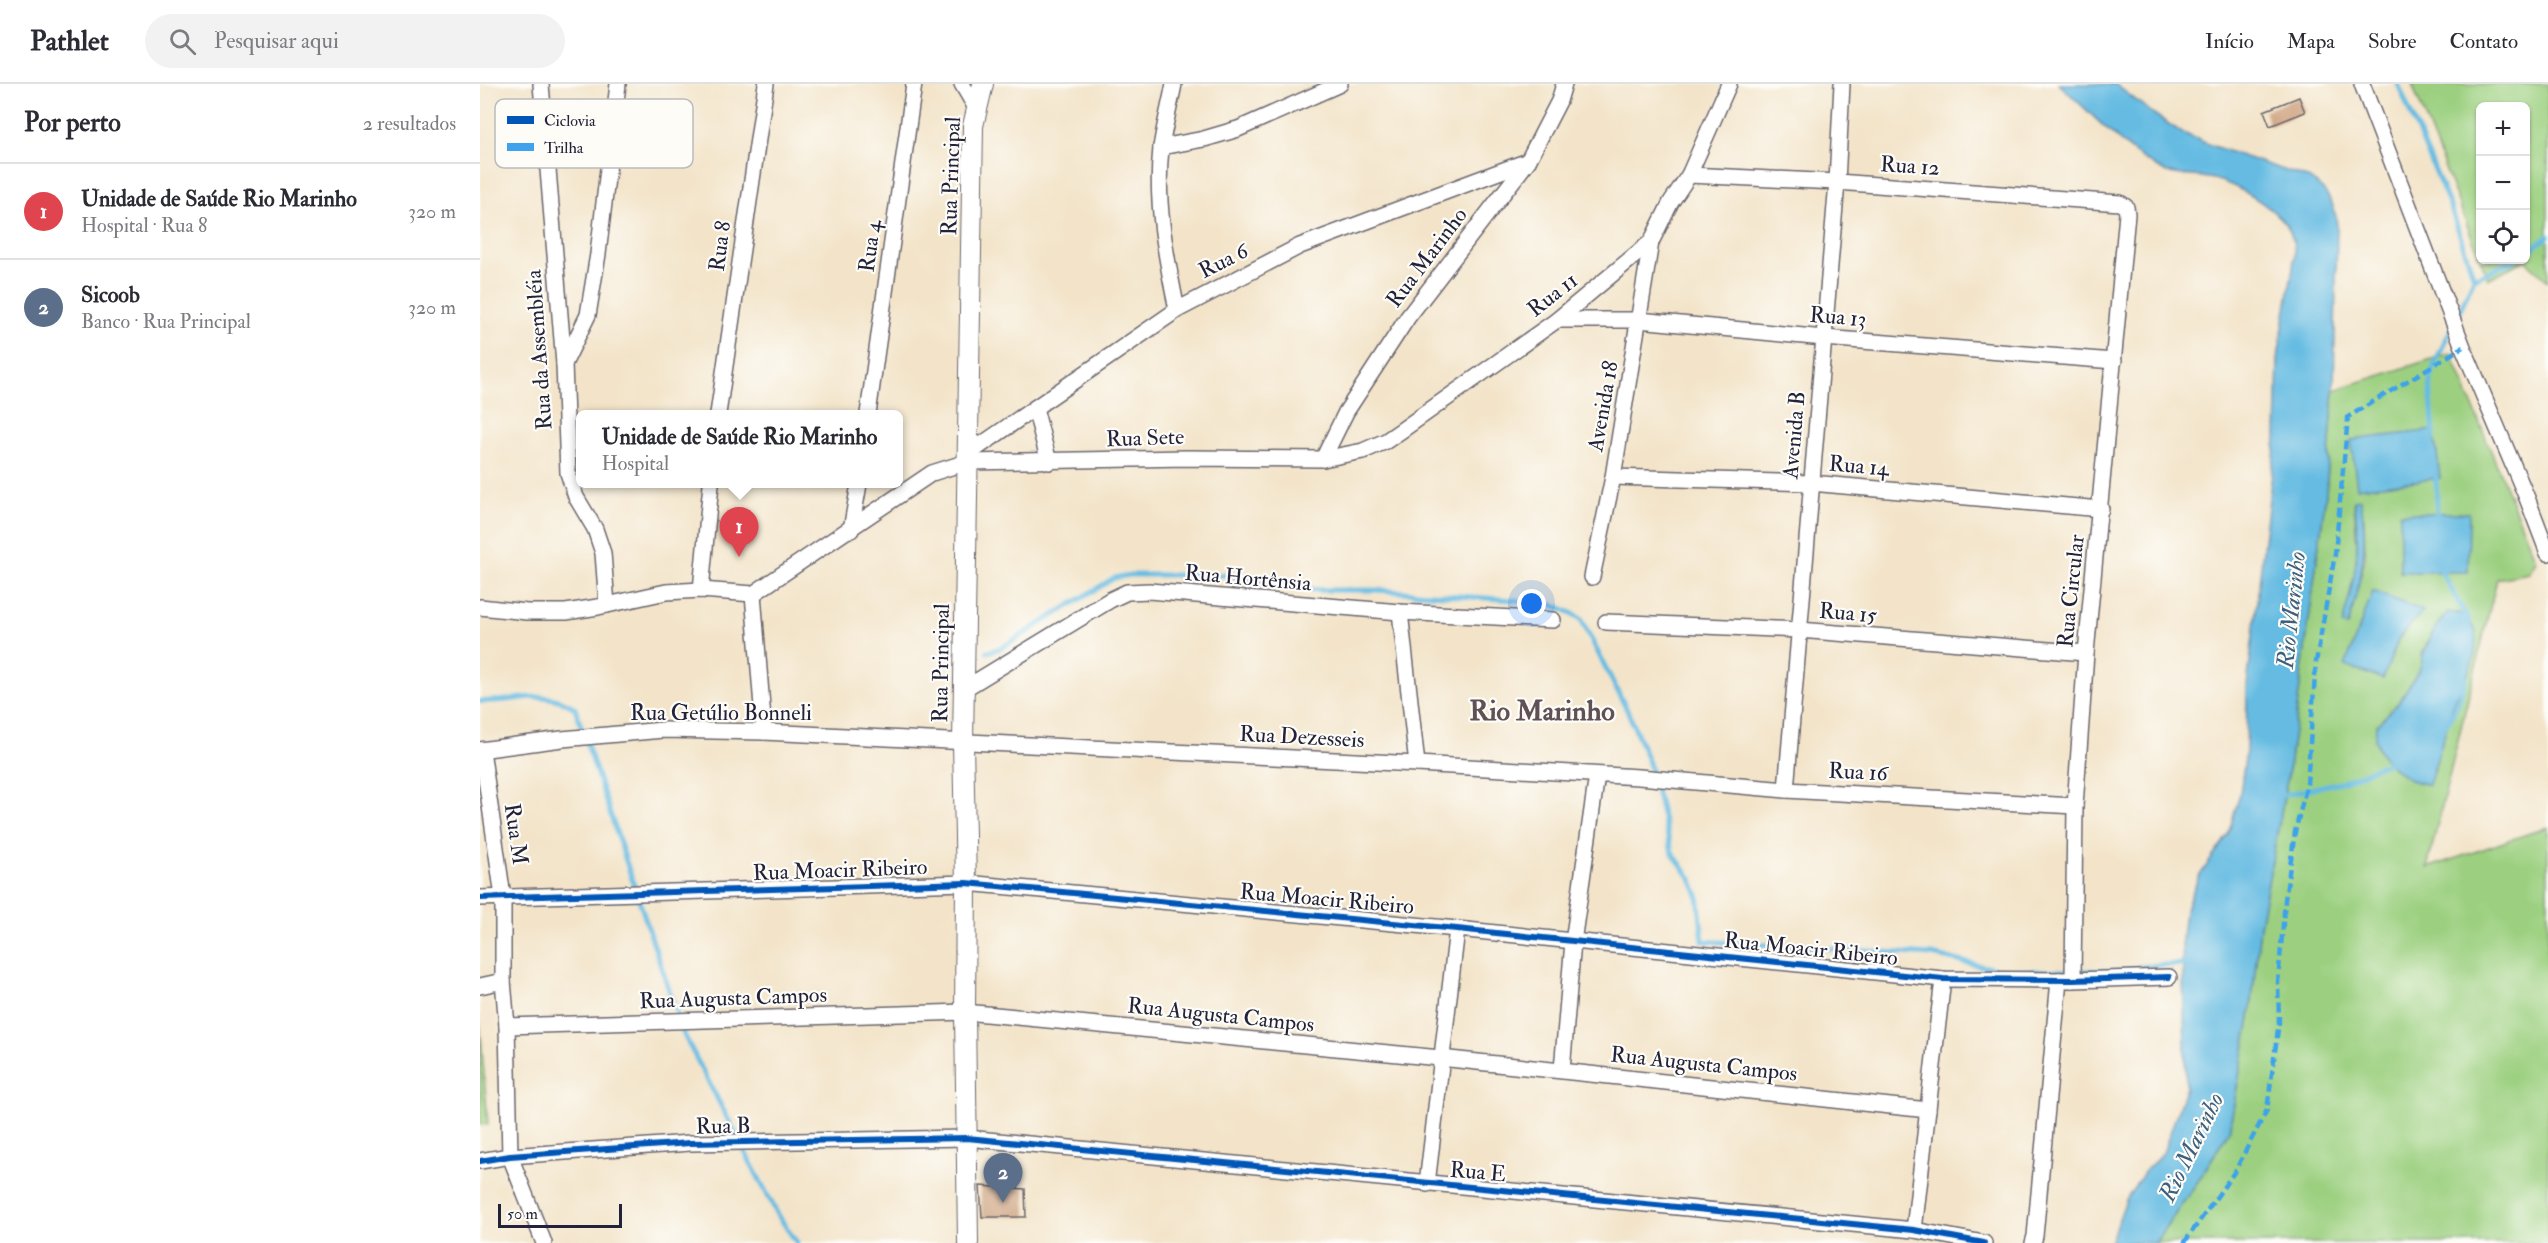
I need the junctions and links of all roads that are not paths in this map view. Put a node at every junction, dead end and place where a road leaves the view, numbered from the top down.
1 (542, 84) edge
2 (618, 84) edge
3 (766, 84) edge
4 (914, 84) edge
5 (962, 84) edge
6 (983, 84) edge
7 (1174, 84) edge
8 (1340, 84) edge
9 (1552, 84) edge
10 (1564, 84) edge
11 (1729, 84) edge
12 (1842, 84) edge
13 (2362, 84) edge
14 (543, 99) edge
15 (616, 99) edge
16 (1559, 101) junction
17 (976, 108) junction
18 (1161, 147) junction
19 (1528, 161) junction
20 (549, 168) edge
21 (608, 168) edge
22 (1689, 175) junction
23 (1838, 182) junction
24 (2126, 207) joint
25 (1651, 242) junction
26 (1177, 310) junction
27 (1557, 320) junction
28 (1640, 320) junction
29 (1824, 338) junction
30 (2114, 361) junction
31 (564, 364) junction
32 (1035, 408) junction
33 (719, 410) edge
34 (869, 410) edge
35 (968, 458) junction
36 (1323, 459) junction
37 (1049, 462) junction
38 (1613, 477) junction
39 (1810, 483) junction
40 (711, 488) edge
41 (858, 488) edge
42 (2101, 509) junction
43 (851, 530) junction
44 (2548, 553) edge
45 (1592, 577) dead end
46 (701, 590) junction
47 (753, 594) junction
48 (607, 605) junction
49 (480, 607) edge
50 (1400, 612) junction
51 (1553, 620) dead end
52 (1606, 622) dead end
53 (1799, 630) junction
54 (2086, 653) junction
55 (964, 689) junction
56 (764, 732) junction
57 (963, 743) junction
58 (481, 750) edge
59 (1417, 764) junction
60 (1598, 775) junction
61 (1639, 777) joint
62 (1786, 790) junction
63 (2075, 806) junction
64 (966, 883) junction
65 (503, 897) junction
66 (480, 898) edge
67 (1457, 928) junction
68 (1573, 942) junction
69 (2070, 973) junction
70 (2169, 977) dead end
71 (1943, 979) junction
72 (503, 981) junction
73 (480, 986) edge
74 (965, 1012) junction
75 (507, 1026) junction
76 (1440, 1058) junction
77 (1562, 1070) junction
78 (1928, 1110) junction
79 (967, 1138) junction
80 (510, 1156) junction
81 (480, 1161) edge
82 (1427, 1184) junction
83 (1914, 1230) junction
84 (543, 1243) edge
85 (968, 1243) edge
86 (1984, 1243) edge
87 (2033, 1243) edge

1 - 14 street, Rua da Assembléia
2 - 15 street
3 - 33 street, Rua 8
4 - 34 street, Rua 4
5 - 17 street
6 - 17 main road, Rua Principal
7 - 18 street
8 - 18 street
9 - 16 street
10 - 16 street, Rua Marinho
11 - 22 street, Rua 11
12 - 23 street, Avenida B
13 - 44 street
16 - 19 street, Rua Marinho
17 - 35 main road, Rua Principal
18 - 26 street
19 - 26 street, Rua 6
19 - 36 street, Rua Marinho
20 - 31 street, Rua da Assembléia
21 - 31 street
22 - 23 street, Rua 12
22 - 25 street, Rua 11
23 - 24 street, Rua 12
23 - 29 street, Avenida B
24 - 30 street, Rua Circular
25 - 27 street, Rua 11
25 - 28 street, Avenida 18
26 - 32 street, Rua 6
27 - 28 street, Rua 13
27 - 36 street, Rua 11
28 - 29 street, Rua 13
28 - 38 street, Avenida 18
29 - 30 street, Rua 13
29 - 39 street, Avenida B
30 - 42 street, Rua Circular
31 - 48 street, Rua da Assembléia
32 - 35 street, Rua 6
32 - 37 street
35 - 37 street, Rua Sete
35 - 43 street
35 - 55 main road, Rua Principal
36 - 37 street, Rua Sete
38 - 39 street, Rua 14
38 - 45 street, Avenida 18
39 - 42 street, Rua 14
39 - 53 street, Avenida B
40 - 46 street
41 - 43 street
42 - 54 street, Rua Circular
43 - 47 street
46 - 47 street
46 - 48 street
47 - 56 street
48 - 49 street
50 - 51 street, Rua Hortênsia
50 - 55 street, Rua Hortênsia
50 - 59 street
52 - 53 street, Rua 15
53 - 54 street, Rua 15
53 - 62 street, Avenida B
54 - 63 street, Rua Circular
55 - 57 main road, Rua Principal
56 - 57 street, Rua Getúlio Bonneli
56 - 58 street, Rua Getúlio Bonneli
57 - 59 street, Rua Dezesseis
57 - 64 main road, Rua Principal
58 - 65 street, Rua M
59 - 60 street, Rua Dezesseis
60 - 61 street, Rua Dezesseis
60 - 68 street
61 - 62 street, Rua 16
62 - 63 street, Rua 16
63 - 69 street, Rua Circular
64 - 65 street, Rua Moacir Ribeiro
64 - 67 street, Rua Moacir Ribeiro
64 - 74 main road, Rua Principal
65 - 66 street, Rua Moacir Ribeiro
65 - 72 street, Rua M
67 - 68 street, Rua Moacir Ribeiro
67 - 76 street
68 - 71 street, Rua Moacir Ribeiro
68 - 77 street
69 - 70 street, Rua Moacir Ribeiro
69 - 71 street, Rua Moacir Ribeiro
69 - 87 street, Rua Circular
71 - 78 street
72 - 73 street
72 - 75 street, Rua M
74 - 75 street, Rua Augusta Campos
74 - 76 street, Rua Augusta Campos
74 - 79 main road, Rua Principal
75 - 80 street, Rua M
76 - 77 street, Rua Augusta Campos
76 - 82 street
77 - 78 street, Rua Augusta Campos
78 - 83 street
79 - 80 street, Rua B
79 - 82 street, Rua E
79 - 85 main road, Rua Principal
80 - 81 street, Rua B
80 - 84 street, Rua M
82 - 83 street, Rua E
83 - 86 street, Rua E

